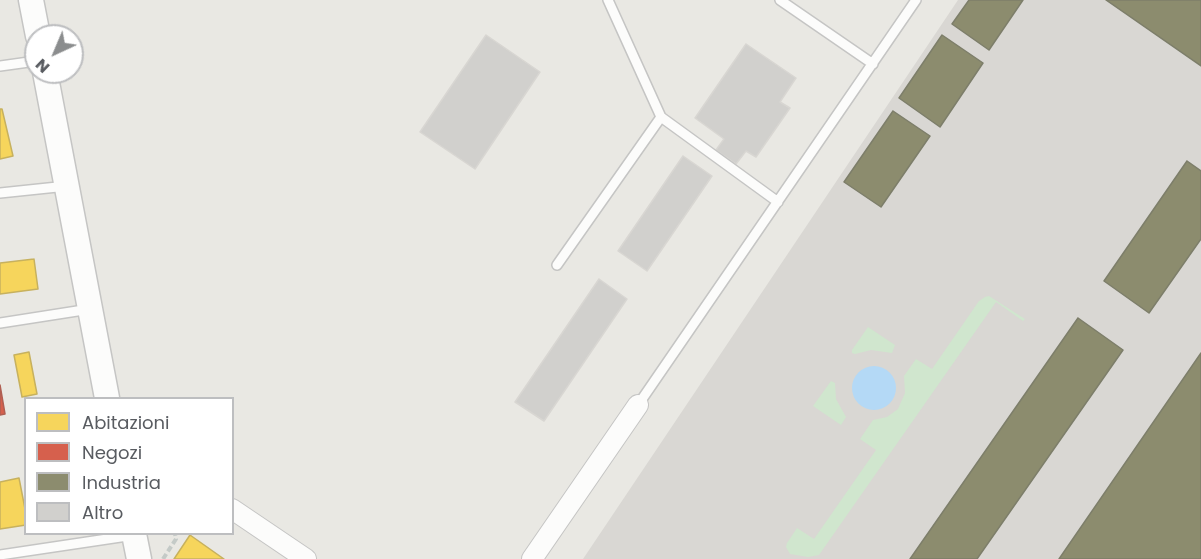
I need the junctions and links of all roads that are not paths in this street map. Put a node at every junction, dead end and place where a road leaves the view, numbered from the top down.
1 (31, 0) edge
2 (608, 0) edge
3 (780, 0) edge
4 (903, 0) edge
5 (914, 3) edge
6 (36, 24) edge
7 (24, 63) edge
8 (873, 64) junction
9 (0, 66) edge
10 (47, 84) edge
11 (661, 117) junction
12 (66, 186) junction
13 (0, 193) edge
14 (778, 202) junction
15 (557, 264) dead end
16 (90, 309) junction
17 (0, 322) edge
18 (107, 397) edge
19 (638, 405) joint
20 (234, 510) edge
21 (128, 535) edge
22 (134, 535) edge
23 (0, 555) edge
24 (139, 559) edge
25 (306, 559) edge
26 (532, 559) edge

1 - 6 street
2 - 11 lane
3 - 8 lane
4 - 5 lane
5 - 8 lane
7 - 9 lane
8 - 14 lane
10 - 12 street
11 - 14 lane
11 - 15 lane
12 - 13 lane
12 - 16 street
14 - 19 lane
16 - 17 lane
16 - 18 street
19 - 26 street
20 - 25 street
21 - 23 lane
22 - 24 street

